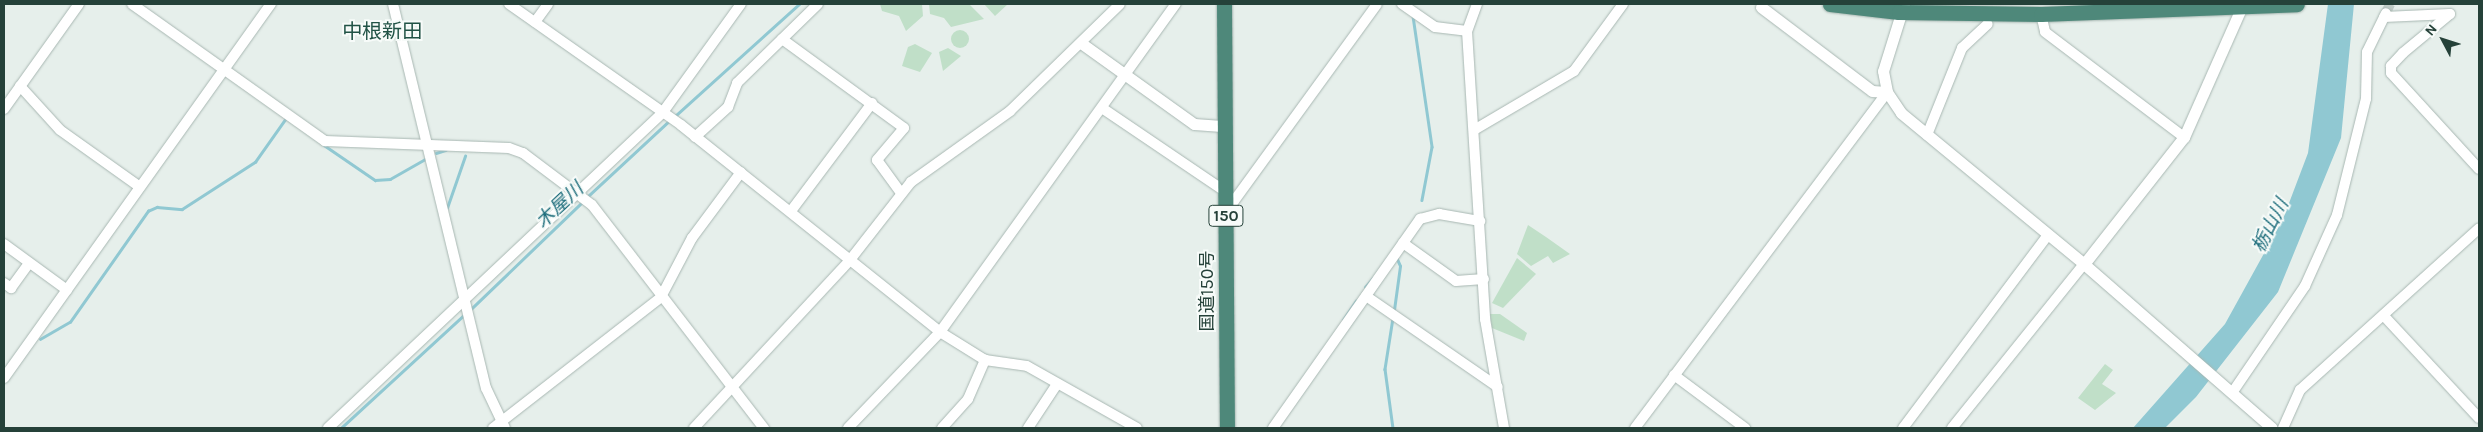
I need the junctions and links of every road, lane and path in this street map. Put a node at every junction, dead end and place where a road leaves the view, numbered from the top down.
1 (79, 4) edge
2 (132, 4) edge
3 (271, 4) edge
4 (392, 4) edge
5 (510, 4) edge
6 (548, 4) edge
7 (741, 4) edge
8 (818, 4) edge
9 (1120, 4) edge
10 (1176, 4) edge
11 (1224, 4) edge
12 (1377, 4) edge
13 (1477, 4) edge
14 (1623, 4) edge
15 (1830, 4) edge
16 (2297, 4) edge
17 (2242, 6) edge
18 (1761, 7) dead end
19 (1901, 8) edge
20 (1409, 9) edge
21 (2041, 14) junction
22 (534, 22) junction
23 (1988, 24) dead end
24 (1467, 31) junction
25 (782, 39) junction
26 (1081, 43) junction
27 (224, 69) junction
28 (1124, 75) junction
29 (23, 88) junction
30 (1887, 92) junction
31 (872, 103) junction
32 (4, 108) edge
33 (1102, 108) junction
34 (663, 112) junction
35 (1225, 126) junction
36 (1474, 130) junction
37 (1927, 135) junction
38 (695, 136) junction
39 (2184, 138) junction
40 (428, 148) junction
41 (2479, 169) edge
42 (741, 172) junction
43 (140, 187) junction
44 (579, 193) junction
45 (901, 193) junction
46 (1226, 197) junction
47 (791, 211) junction
48 (1480, 221) junction
49 (2479, 228) edge
50 (2048, 236) junction
51 (1403, 243) junction
52 (4, 244) edge
53 (850, 260) junction
54 (29, 263) junction
55 (2084, 264) junction
56 (1484, 278) junction
57 (4, 282) edge
58 (67, 290) junction
59 (1366, 296) junction
60 (661, 297) junction
61 (465, 300) junction
62 (2385, 317) junction
63 (940, 332) junction
64 (985, 360) junction
65 (1674, 375) junction
66 (4, 378) edge
67 (1057, 384) junction
68 (731, 387) junction
69 (1498, 387) junction
70 (2230, 391) junction
71 (2479, 418) edge
72 (500, 426) edge
73 (328, 428) edge
74 (694, 428) edge
75 (764, 428) edge
76 (848, 428) edge
77 (942, 428) edge
78 (1028, 428) edge
79 (1137, 428) edge
80 (1227, 428) edge
81 (1273, 428) edge
82 (1504, 428) edge
83 (1635, 428) edge
84 (1745, 428) edge
85 (1903, 428) edge
86 (1952, 428) edge
87 (2272, 428) edge
88 (2283, 428) edge

1 - 29 street
2 - 27 street
3 - 27 street
4 - 40 street
5 - 22 street
6 - 22 street
7 - 34 street
8 - 25 street
9 - 26 street
10 - 28 street
11 - 35 highway, 国道150号 / 150
12 - 46 street
13 - 24 street
14 - 36 street
15 - 19 highway
16 - 17 highway
17 - 21 highway
17 - 39 street
18 - 30 street
19 - 21 highway
19 - 30 street
20 - 24 street
21 - 39 street
22 - 34 street
23 - 37 street
24 - 36 street
25 - 31 street
25 - 38 street
26 - 28 street
26 - 45 street
27 - 40 street
27 - 43 street
28 - 33 street
28 - 35 street
29 - 32 street
29 - 43 street
30 - 37 street
30 - 65 street
31 - 45 street
31 - 47 street
33 - 46 street
33 - 63 street
34 - 38 street
34 - 44 street
35 - 46 highway, 国道150号 / 150
36 - 48 street
37 - 50 street
38 - 42 street
39 - 55 street
40 - 44 street
40 - 61 street
41 - 70 street
42 - 47 street
42 - 60 street
43 - 58 street
44 - 60 street
44 - 61 street
45 - 53 street
46 - 80 highway, 国道150号 / 150
47 - 53 street
48 - 51 street
48 - 56 street
49 - 62 street
50 - 55 street
50 - 85 street
51 - 56 street
51 - 59 street
52 - 54 street
53 - 63 street
53 - 68 street
54 - 57 street
54 - 58 street
55 - 70 street
55 - 86 street
56 - 69 street
58 - 66 street
59 - 69 street
59 - 81 street
60 - 68 street
60 - 72 street
61 - 72 street
61 - 73 street
62 - 71 street
62 - 88 street
63 - 64 street
63 - 76 street
64 - 67 street
64 - 77 street
65 - 83 street
65 - 84 street
67 - 78 street
67 - 79 street
68 - 74 street
68 - 75 street
69 - 82 street
70 - 87 street

